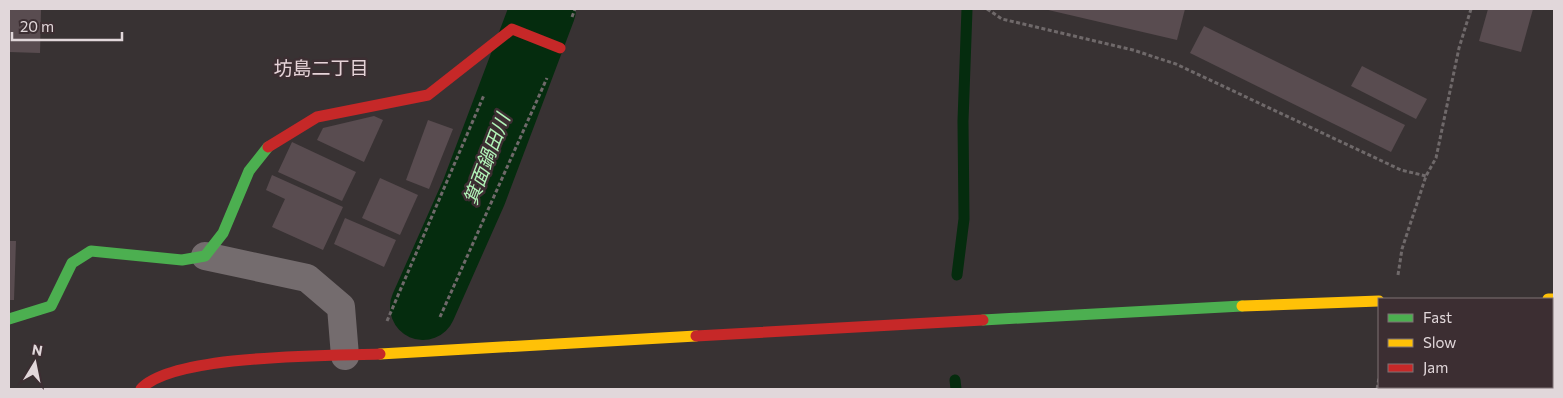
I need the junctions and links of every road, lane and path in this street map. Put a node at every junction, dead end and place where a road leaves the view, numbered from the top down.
1 (575, 9) edge
2 (987, 9) edge
3 (1471, 9) edge
4 (556, 46) junction
5 (486, 89) dead end
6 (1426, 176) junction
7 (205, 256) junction
8 (1396, 282) dead end
9 (402, 290) dead end
10 (1378, 301) edge
11 (9, 318) edge
12 (425, 351) junction
13 (345, 356) junction
14 (142, 389) edge

1 - 4 path
2 - 6 path
3 - 6 path
4 - 7 street
4 - 12 path
5 - 9 path
6 - 8 path
7 - 11 street
7 - 13 street
10 - 12 street
12 - 13 street
13 - 14 street

